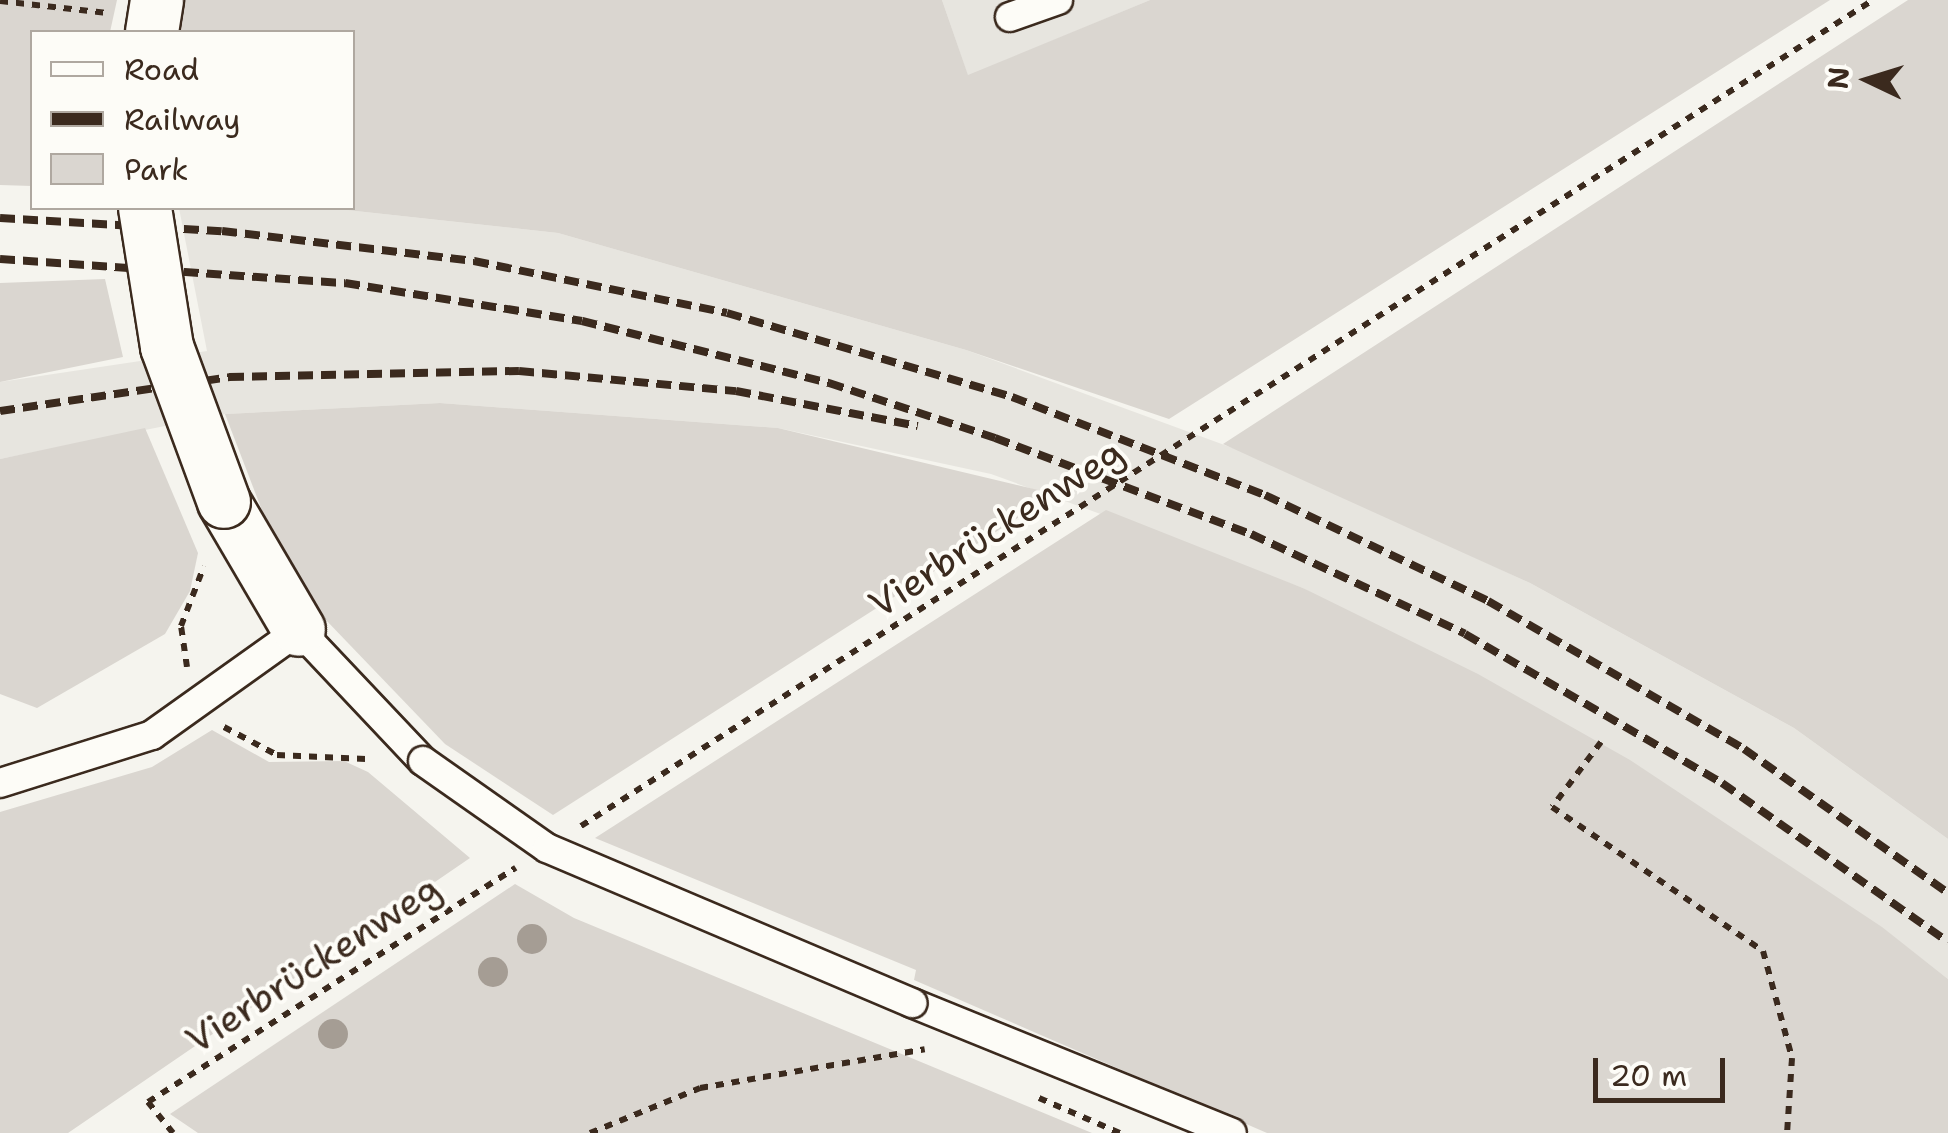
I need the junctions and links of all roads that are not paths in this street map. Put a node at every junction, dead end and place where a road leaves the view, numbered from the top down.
1 (1058, 0) edge
2 (1010, 17) dead end
3 (145, 210) edge
4 (299, 630) junction
5 (0, 784) edge
6 (1232, 1133) edge

1 - 2 lane
3 - 4 street, bridge
4 - 5 lane
4 - 6 lane, bridge

